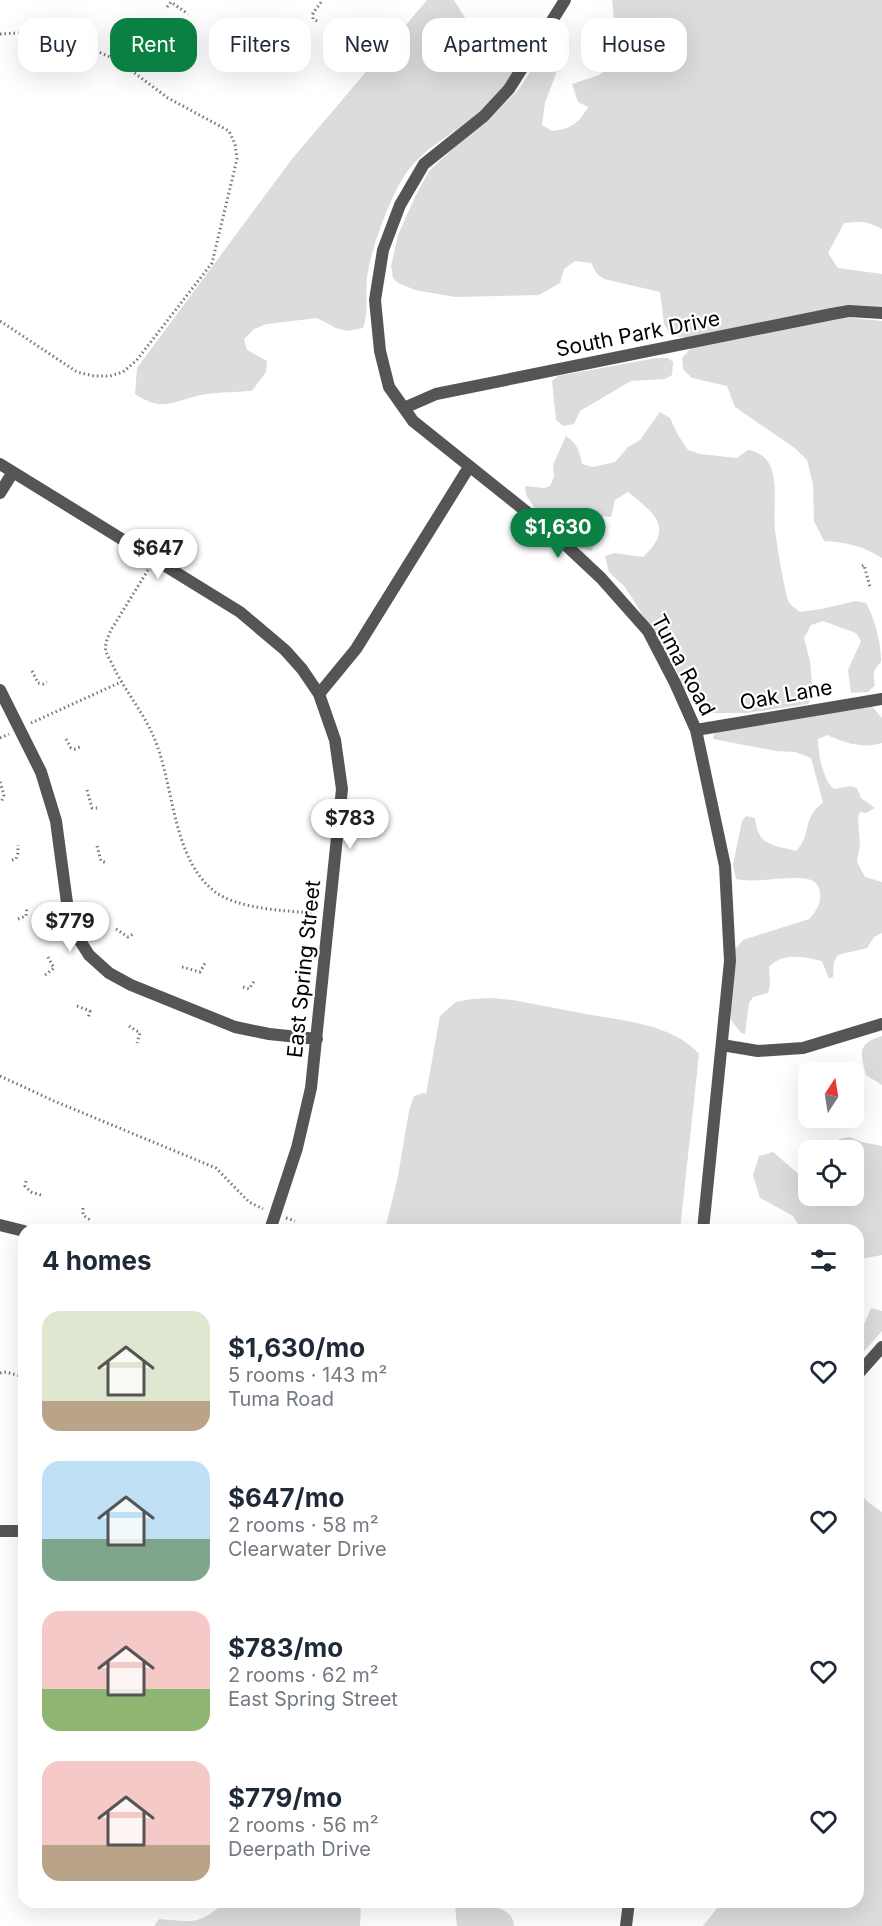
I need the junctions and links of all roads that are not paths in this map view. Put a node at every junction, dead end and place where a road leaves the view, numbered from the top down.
1 (565, 0) edge
2 (882, 313) edge
3 (404, 408) junction
4 (0, 465) edge
5 (469, 467) junction
6 (13, 472) junction
7 (0, 493) edge
8 (0, 690) edge
9 (319, 694) junction
10 (882, 699) edge
11 (696, 730) junction
12 (882, 1024) edge
13 (316, 1039) junction
14 (722, 1045) junction
15 (272, 1224) edge
16 (704, 1224) edge
17 (0, 1225) edge
18 (18, 1230) edge
19 (882, 1347) edge
20 (864, 1367) edge
21 (0, 1531) edge
22 (18, 1531) edge
23 (628, 1908) edge
24 (626, 1926) edge

1 - 3 street, Tuma Road
2 - 3 street, South Park Drive
3 - 5 street, Tuma Road
4 - 6 street, East Spring Street
5 - 9 street
5 - 11 street, Tuma Road
6 - 7 street
6 - 9 street, East Spring Street
8 - 13 street
9 - 13 street, East Spring Street
10 - 11 street, Oak Lane
11 - 14 street, Tuma Road
12 - 14 street
13 - 15 street, East Spring Street
14 - 16 street, Tuma Road
17 - 18 street
19 - 20 street
21 - 22 street
23 - 24 street

